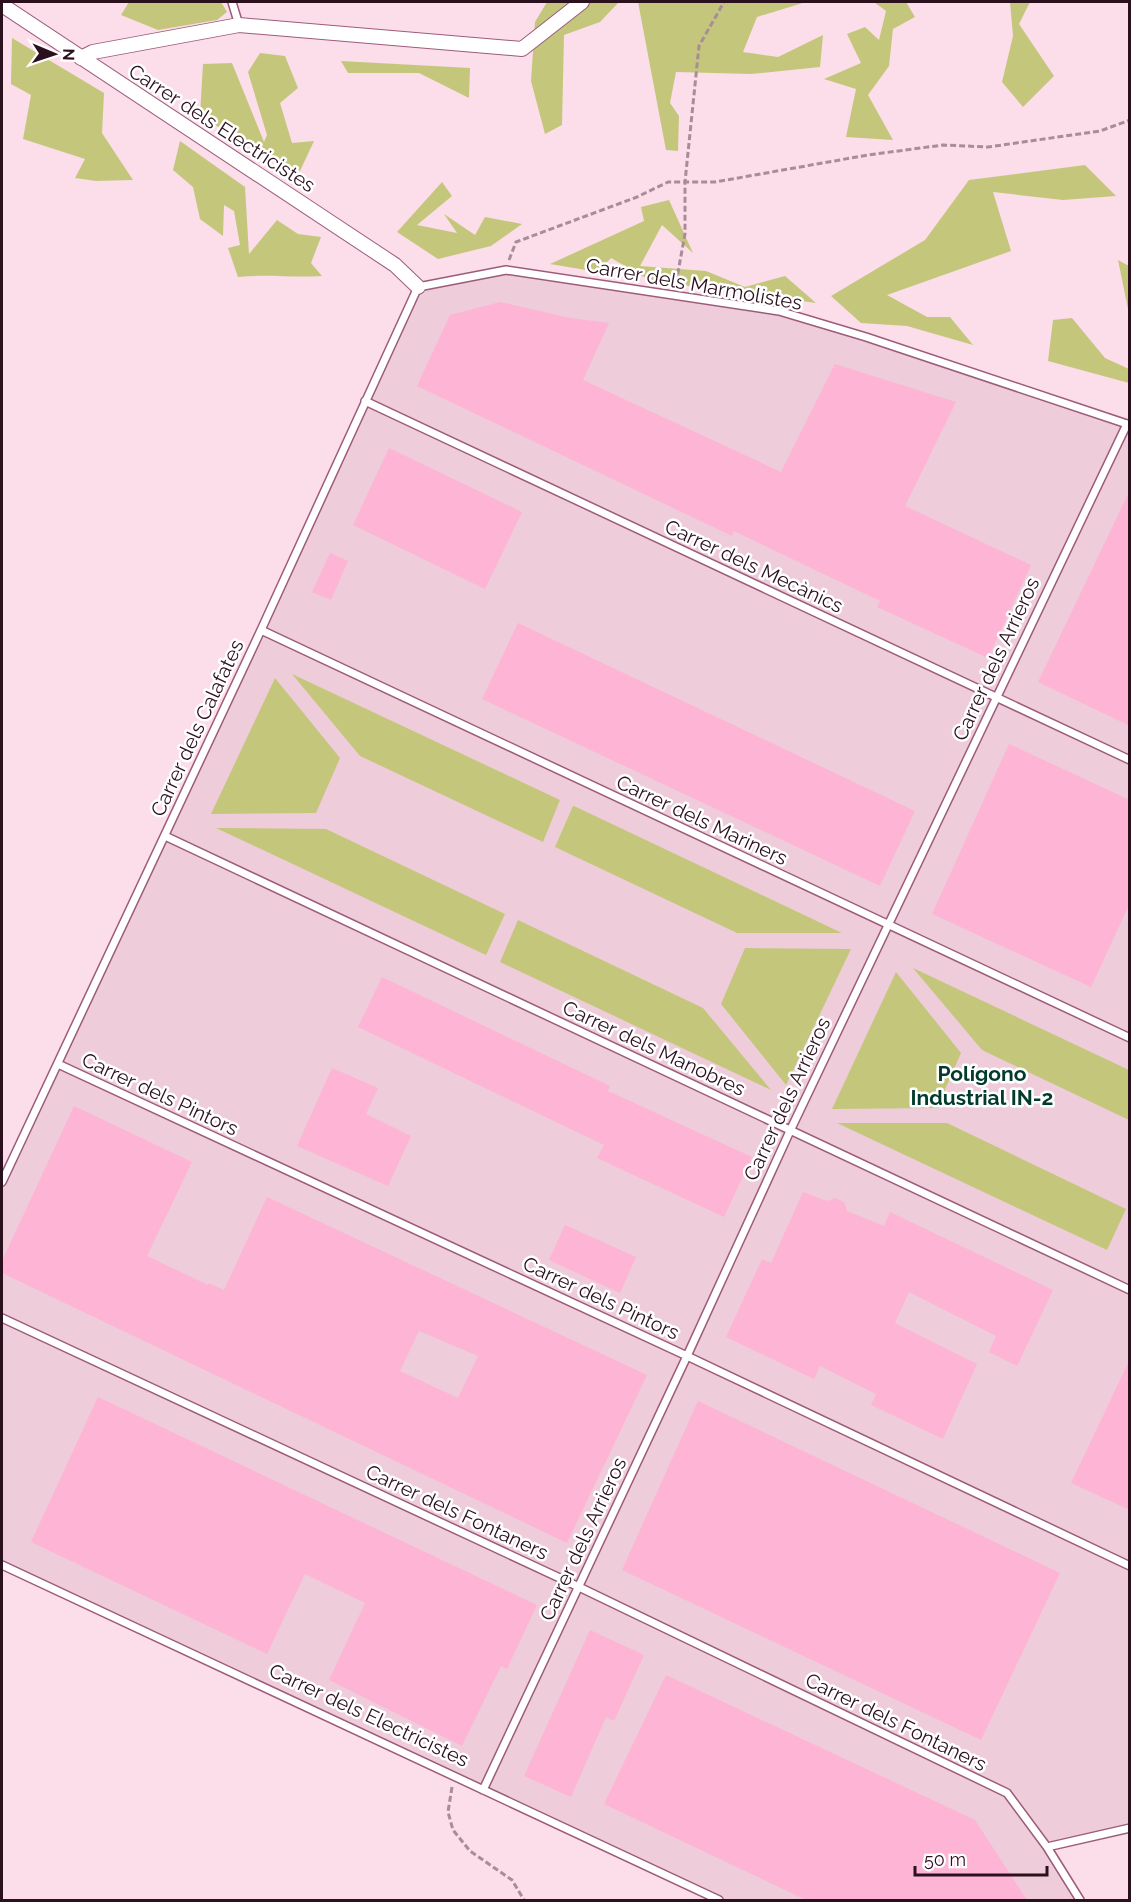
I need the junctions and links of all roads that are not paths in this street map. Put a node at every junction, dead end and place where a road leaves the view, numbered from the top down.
1 (232, 2) edge
2 (582, 2) edge
3 (2, 5) edge
4 (239, 26) junction
5 (81, 58) junction
6 (418, 287) junction
7 (365, 401) junction
8 (1128, 424) edge
9 (261, 630) junction
10 (996, 698) junction
11 (1130, 760) edge
12 (165, 836) junction
13 (887, 926) junction
14 (1130, 1038) edge
15 (58, 1065) junction
16 (790, 1131) junction
17 (2, 1182) edge
18 (1130, 1290) edge
19 (2, 1318) edge
20 (687, 1356) junction
21 (2, 1564) edge
22 (1130, 1566) edge
23 (579, 1587) junction
24 (483, 1790) junction
25 (1130, 1828) edge
26 (1047, 1847) junction
27 (719, 1900) edge
28 (1080, 1900) edge

1 - 4 lane
2 - 4 street
3 - 5 street, Carrer dels Electricistes
4 - 5 street
5 - 6 street, Carrer dels Electricistes
6 - 7 lane, Carrer dels Calafates
6 - 8 lane, Carrer dels Marmolistes
7 - 9 lane, Carrer dels Calafates
7 - 10 lane, Carrer dels Mecànics
8 - 10 lane, Carrer dels Arrieros
9 - 12 lane, Carrer dels Calafates
9 - 13 lane, Carrer dels Mariners
10 - 11 lane, Carrer dels Mecànics
10 - 13 lane, Carrer dels Arrieros
12 - 15 lane, Carrer dels Calafates
12 - 16 lane, Carrer dels Manobres
13 - 14 lane, Carrer dels Mariners
13 - 16 lane, Carrer dels Arrieros
15 - 17 lane, Carrer dels Calafates
15 - 20 lane, Carrer dels Pintors
16 - 18 lane, Carrer dels Manobres
16 - 20 lane, Carrer dels Arrieros
19 - 23 lane, Carrer dels Fontaners
20 - 22 lane, Carrer dels Pintors
20 - 23 lane, Carrer dels Arrieros
21 - 24 lane, Carrer dels Electricistes
23 - 24 lane, Carrer dels Arrieros
23 - 26 lane, Carrer dels Fontaners
24 - 27 lane, Carrer dels Electricistes
25 - 26 lane
26 - 28 lane, Carrer dels Fontaners

